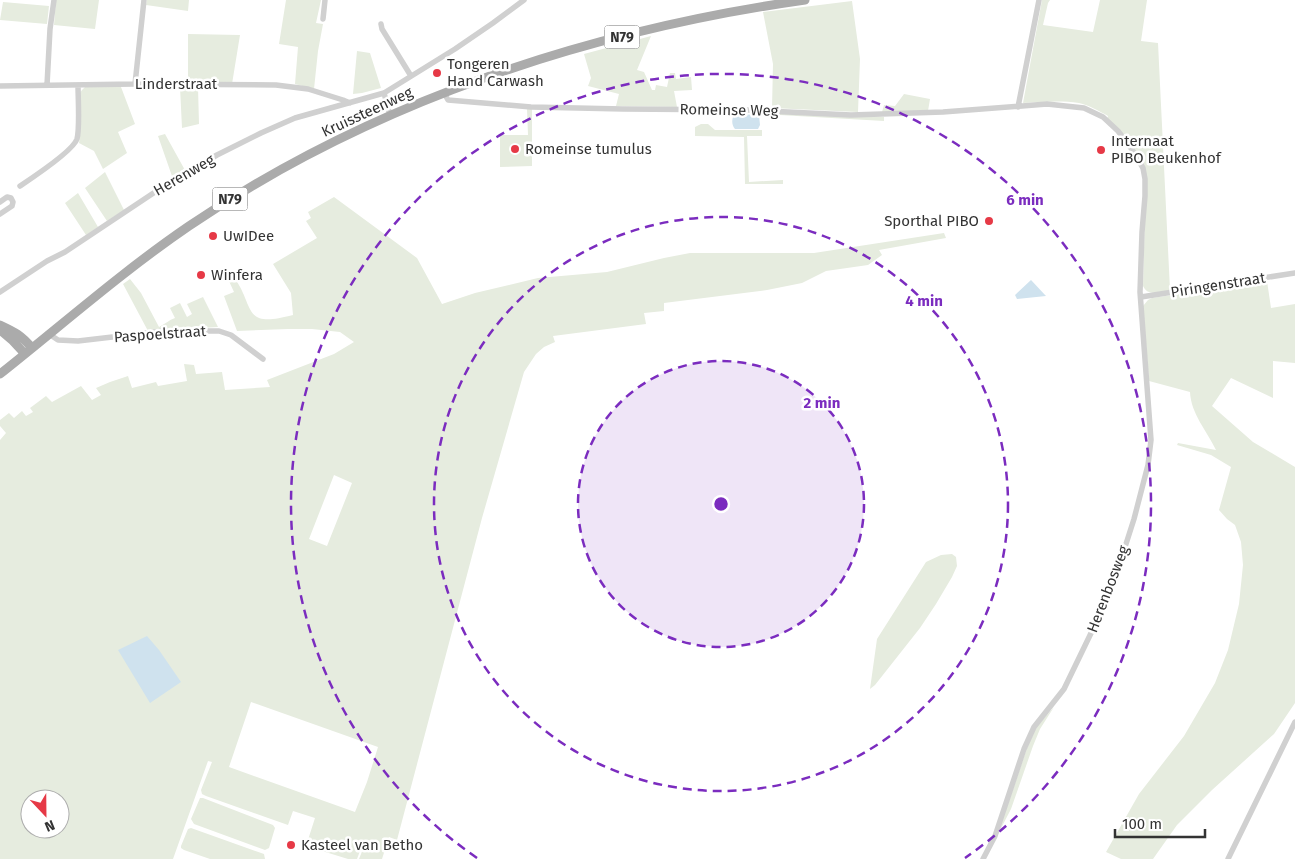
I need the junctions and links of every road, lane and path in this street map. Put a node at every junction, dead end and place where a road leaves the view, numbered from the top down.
1 (54, 0) edge
2 (144, 0) edge
3 (325, 0) edge
4 (805, 0) edge
5 (1039, 0) edge
6 (519, 1) edge
7 (323, 18) dead end
8 (381, 24) dead end
9 (411, 76) junction
10 (47, 84) junction
11 (135, 84) junction
12 (78, 85) junction
13 (0, 86) edge
14 (384, 93) junction
15 (444, 93) junction
16 (350, 103) junction
17 (1018, 107) junction
18 (390, 115) junction
19 (20, 186) dead end
20 (0, 202) edge
21 (0, 214) edge
22 (1295, 273) edge
23 (0, 291) edge
24 (1141, 297) junction
25 (0, 325) edge
26 (0, 330) edge
27 (49, 334) junction
28 (28, 352) junction
29 (263, 359) dead end
30 (0, 374) edge
31 (1295, 722) edge
32 (983, 859) edge
33 (1228, 859) edge

1 - 10 street
2 - 11 street
3 - 7 street
4 - 15 main road, Kruissteenweg / N79
5 - 17 street
6 - 9 street, Herenweg
8 - 9 street
9 - 14 street, Herenweg
10 - 12 street, Linderstraat
10 - 13 street, Linderstraat
11 - 12 street, Linderstraat
11 - 16 street, Linderstraat
12 - 19 street
14 - 16 street, Herenweg
14 - 18 street
15 - 17 street, Romeinse Weg
15 - 18 main road, Kruissteenweg / N79
16 - 23 street, Herenweg
17 - 24 street, Herenbosweg
18 - 27 main road, Kruissteenweg / N79
20 - 21 street
22 - 24 street, Piringenstraat
24 - 32 street, Herenbosweg
25 - 28 main road
26 - 28 main road
27 - 28 main road, Kruissteenweg / N79
27 - 29 street, Paspoelstraat
28 - 30 main road, Kruissteenweg / N79
31 - 33 street

